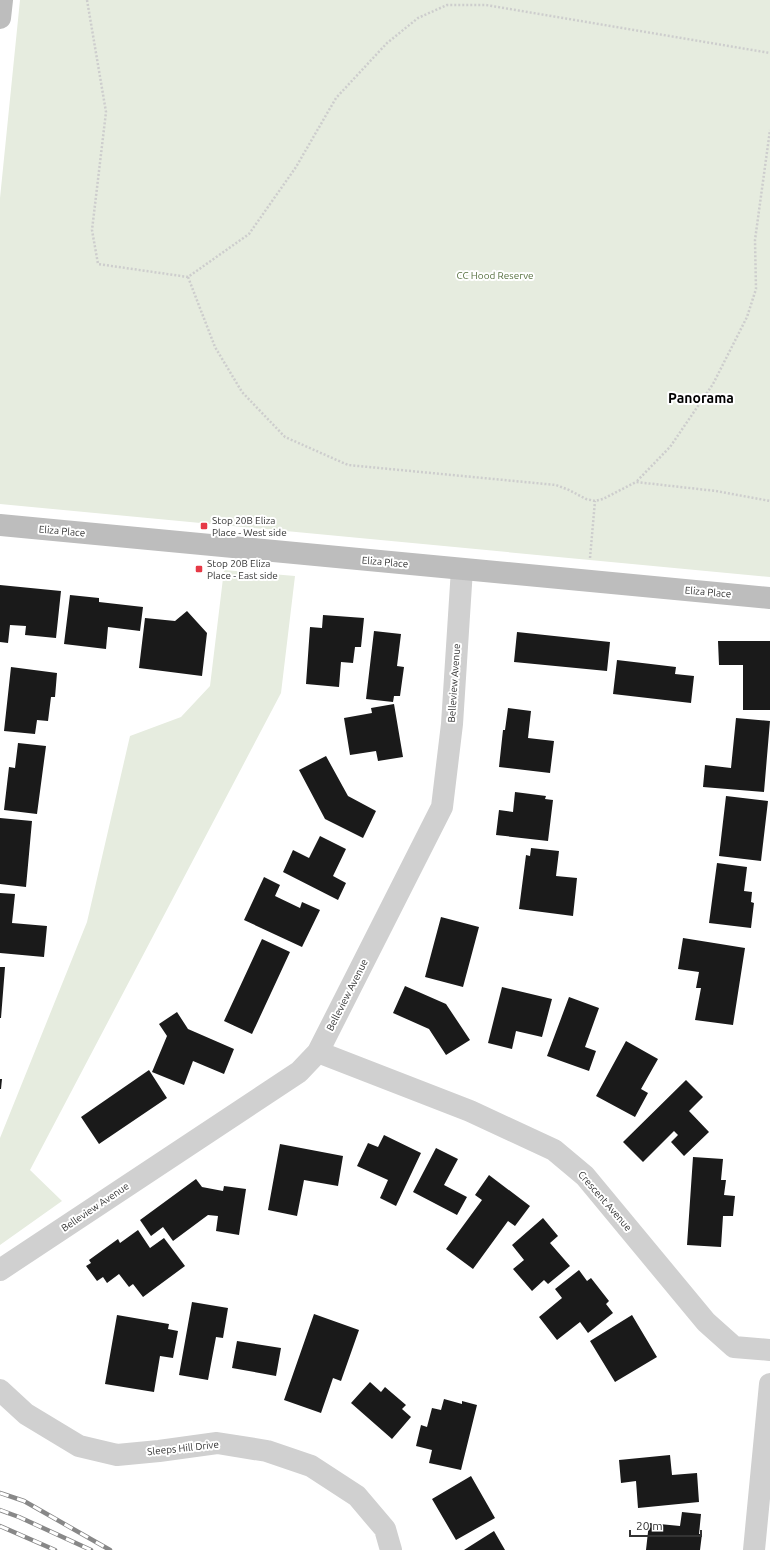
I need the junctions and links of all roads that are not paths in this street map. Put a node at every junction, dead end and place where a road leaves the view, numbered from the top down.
1 (2, 0) edge
2 (0, 18) edge
3 (0, 525) edge
4 (462, 569) junction
5 (770, 598) edge
6 (318, 1052) junction
7 (0, 1270) edge
8 (770, 1350) edge
9 (770, 1384) edge
10 (0, 1390) edge
11 (391, 1550) edge
12 (754, 1550) edge

1 - 2 street
3 - 4 street, Eliza Place
4 - 5 street, Eliza Place
4 - 6 street, Belleview Avenue
6 - 7 street, Belleview Avenue
6 - 8 street, Crescent Avenue
9 - 12 street
10 - 11 street, Sleeps Hill Drive

